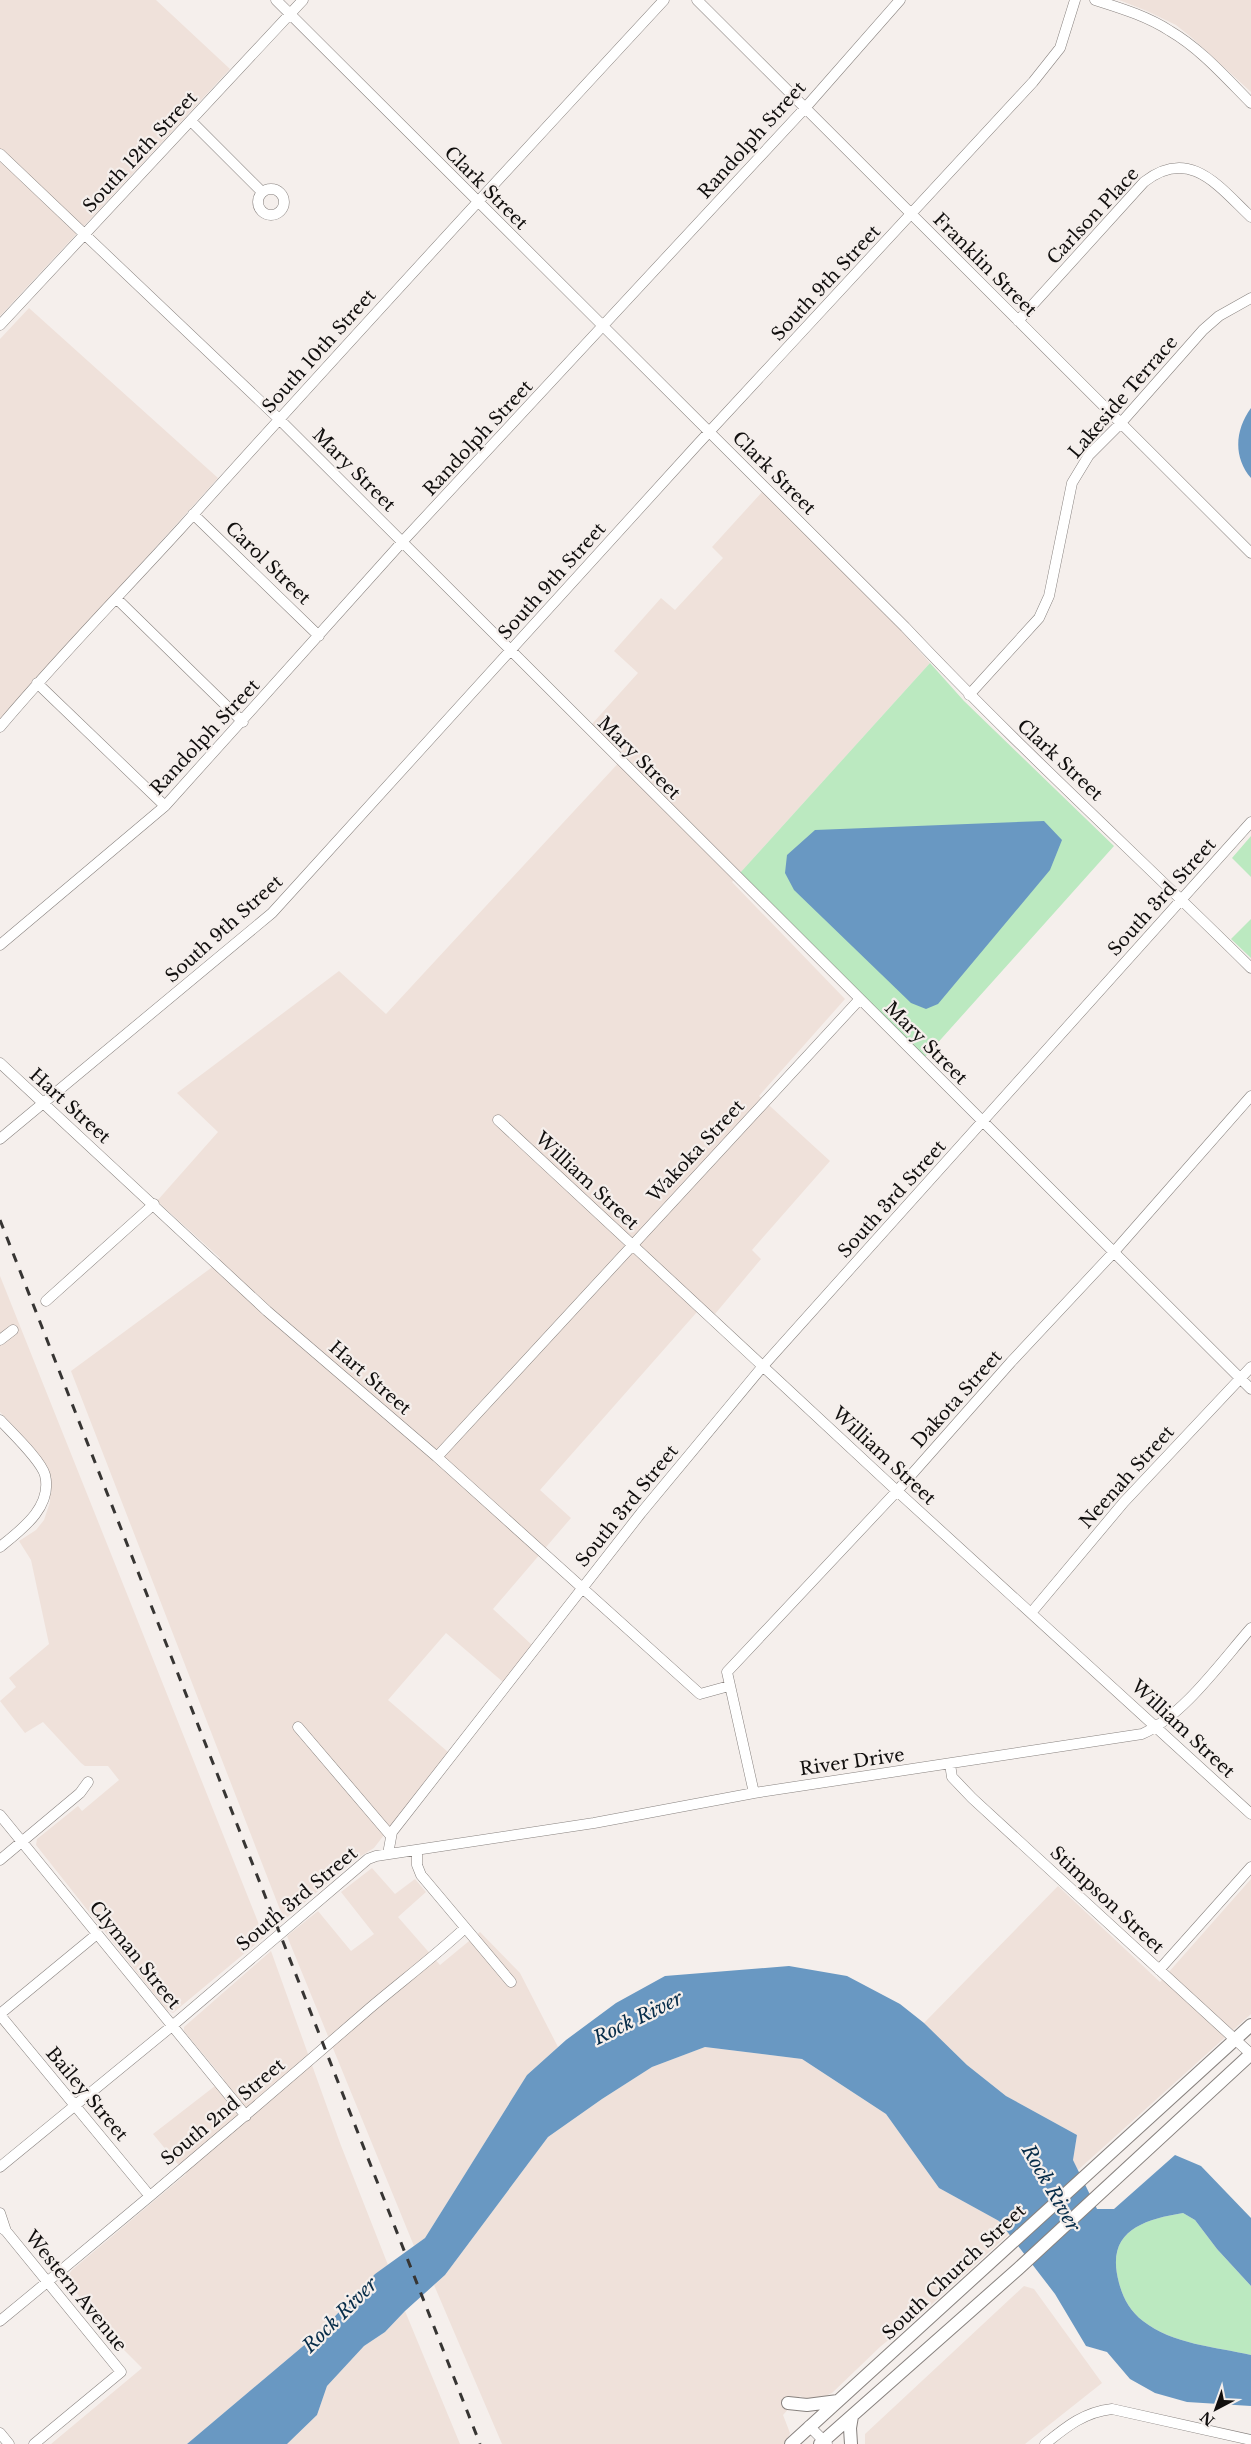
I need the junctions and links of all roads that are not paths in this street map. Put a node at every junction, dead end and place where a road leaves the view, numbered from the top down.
1 (276, 0) edge
2 (303, 0) edge
3 (664, 0) edge
4 (697, 0) edge
5 (900, 0) edge
6 (1076, 0) edge
7 (1094, 0) edge
8 (290, 15) junction
9 (1251, 104) edge
10 (806, 107) junction
11 (191, 121) junction
12 (0, 154) edge
13 (262, 192) dead end
14 (477, 202) junction
15 (912, 213) junction
16 (1251, 217) edge
17 (84, 236) junction
18 (1251, 298) edge
19 (1018, 321) junction
20 (0, 325) edge
21 (603, 327) junction
22 (279, 419) junction
23 (1120, 424) junction
24 (710, 432) junction
25 (193, 514) junction
26 (403, 541) junction
27 (1251, 553) edge
28 (117, 599) junction
29 (319, 636) junction
30 (510, 652) junction
31 (37, 683) junction
32 (969, 695) junction
33 (243, 722) junction
34 (0, 727) edge
35 (165, 806) junction
36 (1251, 822) edge
37 (1181, 899) junction
38 (0, 945) edge
39 (1251, 968) edge
40 (859, 1000) junction
41 (0, 1063) edge
42 (1251, 1096) edge
43 (43, 1105) junction
44 (498, 1120) dead end
45 (983, 1123) junction
46 (0, 1139) edge
47 (154, 1204) junction
48 (632, 1244) junction
49 (1113, 1253) junction
50 (46, 1301) dead end
51 (13, 1330) dead end
52 (0, 1340) edge
53 (763, 1366) junction
54 (1251, 1367) edge
55 (1240, 1378) junction
56 (1251, 1389) edge
57 (0, 1420) edge
58 (437, 1457) junction
59 (897, 1491) junction
60 (0, 1547) edge
61 (582, 1589) junction
62 (1031, 1613) junction
63 (1251, 1628) edge
64 (729, 1686) junction
65 (298, 1727) dead end
66 (1157, 1727) junction
67 (950, 1764) junction
68 (88, 1782) dead end
69 (754, 1793) junction
70 (1251, 1814) edge
71 (0, 1815) edge
72 (391, 1836) junction
73 (22, 1842) junction
74 (417, 1851) junction
75 (388, 1854) junction
76 (0, 1860) edge
77 (1251, 1867) edge
78 (466, 1928) junction
79 (97, 1934) junction
80 (1159, 1970) junction
81 (511, 1982) dead end
82 (0, 2014) edge
83 (1251, 2025) edge
84 (172, 2026) junction
85 (1235, 2040) junction
86 (1251, 2054) edge
87 (76, 2106) junction
88 (246, 2116) junction
89 (0, 2167) edge
90 (150, 2195) junction
91 (0, 2213) edge
92 (3, 2229) edge
93 (47, 2282) junction
94 (0, 2321) edge
95 (838, 2401) junction
96 (788, 2403) dead end
97 (852, 2416) junction
98 (809, 2426) junction
99 (0, 2433) edge
100 (1251, 2440) edge
101 (824, 2443) edge
102 (9, 2444) edge
103 (34, 2444) edge
104 (791, 2444) edge
105 (851, 2444) edge
106 (1046, 2444) edge

1 - 8 street, Clark Street
2 - 8 street, South 12th Street
3 - 14 street, South 10th Street
4 - 10 street, Franklin Street
5 - 10 street, Randolph Street
6 - 15 street, South 9th Street
7 - 9 street
8 - 11 street, South 12th Street
8 - 14 street, Clark Street
10 - 15 street, Franklin Street
10 - 21 street, Randolph Street
11 - 13 street
11 - 17 street, South 12th Street
12 - 17 street, Mary Street
14 - 21 street, Clark Street
14 - 22 street, South 10th Street
15 - 19 street, Franklin Street
15 - 24 street, South 9th Street
16 - 19 street, Carlson Place
17 - 20 street, South 12th Street
17 - 22 street, Mary Street
18 - 23 street, Lakeside Terrace
19 - 23 street, Franklin Street
21 - 24 street, Clark Street
21 - 26 street, Randolph Street
22 - 25 street, South 10th Street
22 - 26 street, Mary Street
23 - 27 street, Franklin Street
23 - 32 street, Lakeside Terrace
24 - 30 street, South 9th Street
24 - 32 street, Clark Street
25 - 28 street, South 10th Street
25 - 29 street, Carol Street
26 - 29 street, Randolph Street
26 - 30 street, Mary Street
28 - 31 street, South 10th Street
28 - 33 street
29 - 33 street, Randolph Street
30 - 40 street, Mary Street
30 - 43 street, South 9th Street
31 - 34 street, South 10th Street
31 - 35 street
32 - 37 street, Clark Street
33 - 35 street, Randolph Street
35 - 38 street, Randolph Street
36 - 37 street, South 3rd Street
37 - 39 street, Clark Street
37 - 45 street, South 3rd Street
40 - 45 street, Mary Street
40 - 48 street, Wakoka Street
41 - 43 street, Hart Street
42 - 49 street, Dakota Street
43 - 46 street, South 9th Street
43 - 47 street, Hart Street
44 - 48 street, William Street
45 - 49 street, Mary Street
45 - 53 street, South 3rd Street
47 - 50 street
47 - 58 street, Hart Street
48 - 53 street, William Street
48 - 58 street, Wakoka Street
49 - 55 street, Mary Street
49 - 59 street, Dakota Street
51 - 52 street
53 - 59 street, William Street
53 - 61 street, South 3rd Street
54 - 55 street, Neenah Street
55 - 56 street, Mary Street
55 - 62 street, Neenah Street
57 - 60 street
58 - 61 street, Hart Street
59 - 62 street, William Street
59 - 64 street, Dakota Street
61 - 64 street, Hart Street
61 - 72 street, South 3rd Street
62 - 66 street, William Street
63 - 66 street, River Drive
64 - 69 street, Dakota Street
65 - 72 street
66 - 67 street, River Drive
66 - 70 street, William Street
67 - 69 street, River Drive
67 - 80 street, Stimpson Street
68 - 73 street
69 - 74 street, River Drive
71 - 73 street, Clyman Street
72 - 75 street, South 3rd Street
73 - 76 street
73 - 79 street, Clyman Street
74 - 75 street, River Drive
74 - 78 street
75 - 84 street, South 3rd Street
77 - 80 street
78 - 81 street
78 - 88 street, South 2nd Street
79 - 82 street
79 - 84 street, Clyman Street
80 - 85 street, Stimpson Street
82 - 87 street, Bailey Street
83 - 85 main road, South Church Street
84 - 87 street, South 3rd Street
84 - 88 street, Clyman Street
85 - 86 street, Stimpson Street
85 - 95 main road, South Church Street
86 - 97 main road
87 - 89 street, South 3rd Street
87 - 90 street, Bailey Street
88 - 90 street, South 2nd Street
90 - 93 street, South 2nd Street
91 - 92 street, Western Avenue
92 - 93 street, Western Avenue
93 - 94 street, South 2nd Street
93 - 103 street, Western Avenue
95 - 96 main road
95 - 98 main road, South Church Street
97 - 101 main road
97 - 105 main road
98 - 101 street
98 - 104 main road, South Church Street
99 - 102 street
100 - 106 street

